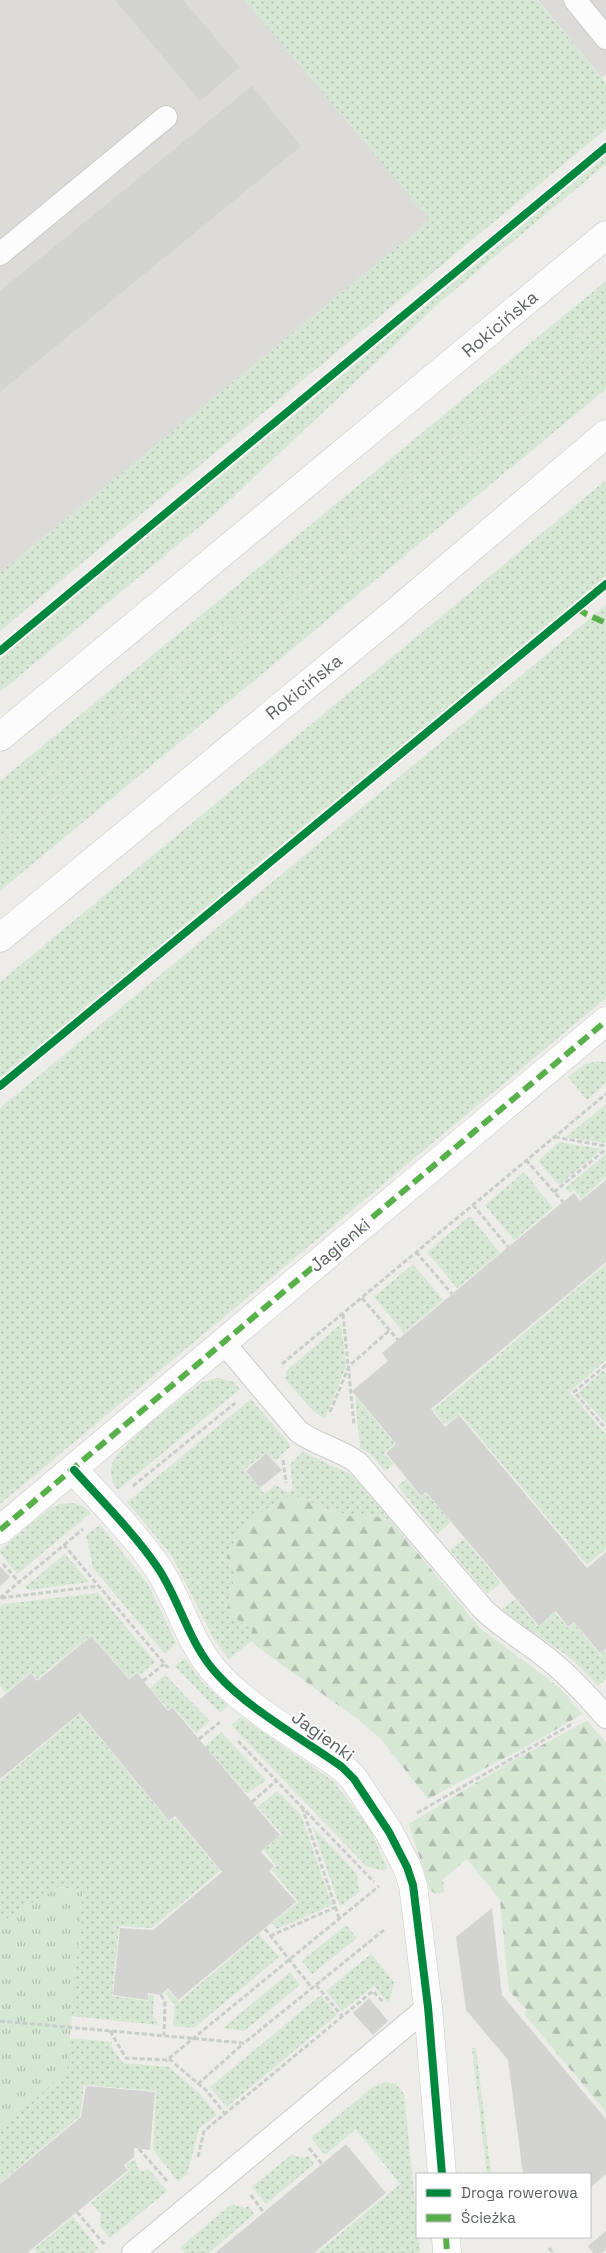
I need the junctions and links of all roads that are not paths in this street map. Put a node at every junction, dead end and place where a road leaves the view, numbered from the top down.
1 (575, 0) edge
2 (606, 38) edge
3 (166, 117) dead end
4 (606, 235) edge
5 (0, 254) edge
6 (606, 434) edge
7 (0, 737) edge
8 (0, 938) edge
9 (605, 1024) edge
10 (224, 1343) junction
11 (74, 1470) junction
12 (0, 1530) edge
13 (602, 1713) edge
14 (428, 2007) junction
15 (442, 2173) edge
16 (446, 2238) edge
17 (133, 2253) edge
18 (447, 2253) edge

1 - 2 lane
3 - 5 lane
4 - 7 street, Rokicińska
6 - 8 street, Rokicińska
9 - 10 street, Jagienki
10 - 11 street, Jagienki
10 - 13 lane
11 - 12 street, Jagienki
11 - 14 street, Jagienki
14 - 15 street, Jagienki
14 - 17 lane
16 - 18 street

